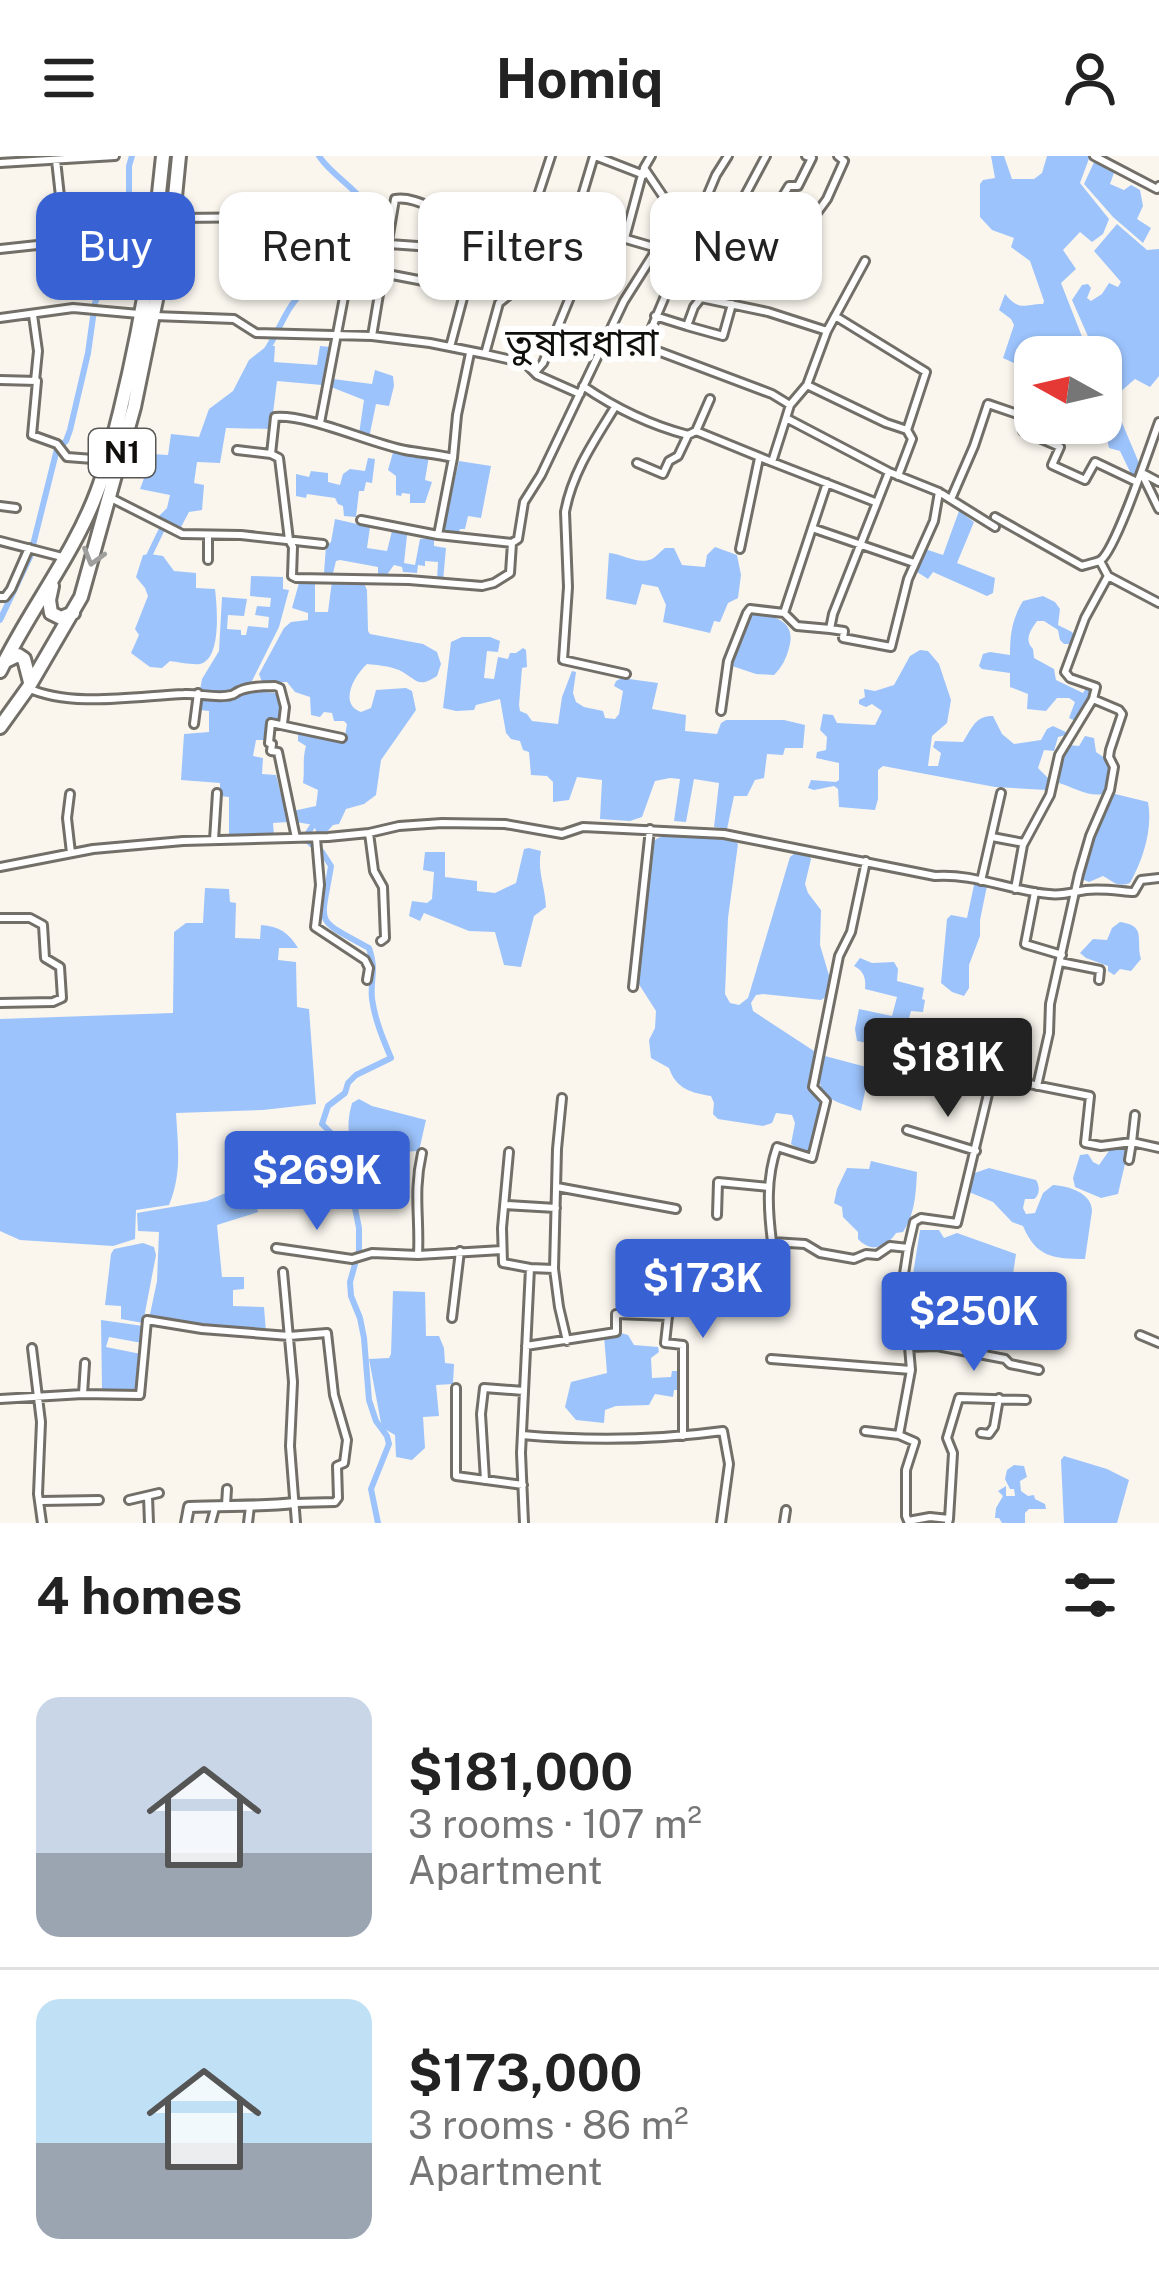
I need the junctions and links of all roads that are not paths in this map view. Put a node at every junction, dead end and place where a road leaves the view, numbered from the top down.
1 (115, 156) edge
2 (164, 156) edge
3 (178, 156) edge
4 (551, 156) edge
5 (595, 156) edge
6 (651, 156) edge
7 (728, 156) edge
8 (766, 156) edge
9 (806, 156) edge
10 (838, 156) edge
11 (1094, 156) edge
12 (56, 160) junction
13 (0, 163) edge
14 (644, 173) junction
15 (1159, 186) edge
16 (175, 192) edge
17 (540, 192) edge
18 (584, 192) edge
19 (659, 192) edge
20 (711, 192) edge
21 (747, 192) edge
22 (786, 192) edge
23 (418, 205) edge
24 (822, 205) edge
25 (394, 206) edge
26 (626, 235) edge
27 (0, 249) edge
28 (650, 258) edge
29 (865, 261) dead end
30 (152, 300) edge
31 (343, 300) edge
32 (378, 300) edge
33 (462, 300) edge
34 (503, 300) edge
35 (569, 300) edge
36 (663, 300) edge
37 (732, 304) junction
38 (33, 315) junction
39 (148, 315) junction
40 (656, 316) junction
41 (836, 316) junction
42 (0, 318) edge
43 (687, 326) junction
44 (827, 332) junction
45 (610, 333) junction
46 (336, 335) junction
47 (373, 336) junction
48 (644, 346) junction
49 (450, 347) junction
50 (470, 353) junction
51 (485, 354) junction
52 (536, 371) junction
53 (0, 380) edge
54 (35, 381) junction
55 (807, 385) junction
56 (581, 390) junction
57 (710, 399) dead end
58 (790, 405) junction
59 (615, 407) junction
60 (786, 418) junction
61 (1159, 422) edge
62 (320, 423) junction
63 (907, 430) junction
64 (692, 433) junction
65 (237, 450) dead end
66 (271, 454) junction
67 (109, 456) junction
68 (453, 458) junction
69 (759, 458) junction
70 (772, 462) junction
71 (637, 463) dead end
72 (889, 472) junction
73 (1141, 472) junction
74 (898, 476) junction
75 (1137, 482) junction
76 (1159, 482) edge
77 (827, 484) junction
78 (939, 492) junction
79 (110, 497) junction
80 (951, 499) junction
81 (876, 502) junction
82 (0, 506) edge
83 (16, 508) dead end
84 (1159, 509) edge
85 (995, 517) dead end
86 (361, 520) dead end
87 (994, 527) dead end
88 (812, 528) junction
89 (208, 535) junction
90 (438, 535) junction
91 (289, 540) junction
92 (0, 541) edge
93 (512, 543) junction
94 (860, 543) junction
95 (323, 544) dead end
96 (29, 548) junction
97 (740, 549) dead end
98 (66, 558) junction
99 (208, 560) dead end
100 (1100, 561) junction
101 (914, 562) junction
102 (54, 575) junction
103 (1108, 576) junction
104 (0, 597) edge
105 (1159, 603) edge
106 (74, 613) junction
107 (784, 613) junction
108 (830, 629) junction
109 (2, 666) edge
110 (626, 674) dead end
111 (29, 686) junction
112 (198, 693) junction
113 (1093, 699) junction
114 (721, 710) dead end
115 (194, 724) dead end
116 (283, 724) junction
117 (0, 728) edge
118 (342, 738) dead end
119 (217, 793) dead end
120 (1001, 793) dead end
121 (70, 794) dead end
122 (650, 829) junction
123 (368, 833) junction
124 (992, 837) junction
125 (296, 838) junction
126 (316, 838) junction
127 (214, 841) junction
128 (1024, 843) junction
129 (71, 853) junction
130 (866, 861) junction
131 (0, 867) edge
132 (1159, 878) edge
133 (981, 881) junction
134 (1016, 889) junction
135 (1034, 892) junction
136 (1075, 894) junction
137 (0, 918) edge
138 (381, 940) dead end
139 (1061, 959) junction
140 (367, 980) dead end
141 (1099, 980) dead end
142 (633, 986) dead end
143 (0, 1003) edge
144 (1037, 1086) junction
145 (562, 1098) dead end
146 (1136, 1115) dead end
147 (907, 1130) dead end
148 (772, 1137) dead end
149 (1132, 1142) junction
150 (777, 1148) junction
151 (1159, 1148) edge
152 (976, 1151) junction
153 (509, 1152) dead end
154 (422, 1153) dead end
155 (1129, 1160) dead end
156 (556, 1186) junction
157 (769, 1187) junction
158 (505, 1205) junction
159 (556, 1208) junction
160 (676, 1209) dead end
161 (717, 1215) dead end
162 (276, 1248) dead end
163 (908, 1248) junction
164 (502, 1250) junction
165 (460, 1251) junction
166 (418, 1255) junction
167 (530, 1268) junction
168 (554, 1269) junction
169 (283, 1272) dead end
170 (452, 1318) dead end
171 (1140, 1334) dead end
172 (289, 1336) junction
173 (567, 1341) junction
174 (1159, 1343) edge
175 (526, 1346) junction
176 (909, 1347) junction
177 (32, 1348) dead end
178 (771, 1359) dead end
179 (85, 1363) dead end
180 (911, 1370) junction
181 (1039, 1370) dead end
182 (456, 1388) dead end
183 (524, 1391) junction
184 (83, 1394) junction
185 (37, 1397) junction
186 (999, 1398) junction
187 (0, 1399) edge
188 (1026, 1400) dead end
189 (865, 1431) dead end
190 (981, 1433) dead end
191 (522, 1435) junction
192 (899, 1435) junction
193 (683, 1436) junction
194 (484, 1480) junction
195 (523, 1485) junction
196 (227, 1489) dead end
197 (159, 1492) dead end
198 (148, 1496) junction
199 (99, 1500) dead end
200 (128, 1500) dead end
201 (41, 1501) junction
202 (295, 1503) junction
203 (226, 1505) junction
204 (250, 1506) junction
205 (215, 1508) junction
206 (786, 1510) dead end
207 (948, 1521) edge
208 (42, 1523) edge
209 (149, 1523) edge
210 (186, 1523) edge
211 (211, 1523) edge
212 (248, 1523) edge
213 (296, 1523) edge
214 (524, 1523) edge
215 (721, 1523) edge
216 (784, 1523) edge

1 - 12 street
2 - 39 highway, N1
3 - 16 highway, N1
4 - 17 street
5 - 14 street
5 - 18 street
6 - 14 street
7 - 20 street
8 - 21 street
9 - 22 street
10 - 24 street
11 - 15 street
12 - 13 street
12 - 27 street
14 - 19 street
14 - 26 street
23 - 25 street
28 - 45 street
29 - 41 street
30 - 39 highway, N1
31 - 46 street
32 - 47 street
33 - 49 street
34 - 51 street
35 - 52 street
36 - 40 street
37 - 43 street
37 - 43 street
37 - 44 street
38 - 39 street
38 - 42 street
38 - 54 street
39 - 46 street
39 - 67 highway, N1
39 - 79 highway, N1
40 - 43 street
40 - 48 street
41 - 44 street
41 - 63 street
44 - 55 street
45 - 48 street
45 - 56 street
46 - 47 street
46 - 62 street
47 - 49 street
48 - 58 street
49 - 50 street
50 - 51 street
50 - 68 street
51 - 52 street
52 - 56 street
53 - 54 street
54 - 67 street
55 - 58 street
55 - 63 street
56 - 59 street
56 - 93 street
57 - 64 street
58 - 60 street
59 - 64 street
59 - 110 street
60 - 70 street
60 - 72 street
61 - 73 street
62 - 66 street
62 - 68 street
63 - 74 street
64 - 69 street
64 - 71 street
65 - 66 street
66 - 91 street
67 - 98 highway, N1
68 - 90 street
69 - 70 street
69 - 97 street
70 - 77 street
72 - 74 street
72 - 81 street
73 - 75 street
73 - 76 street
73 - 84 street
74 - 78 street
75 - 80 street
75 - 100 street
77 - 81 street
77 - 88 street
78 - 80 street
78 - 101 street
79 - 89 street
79 -> 106 highway, N1
80 - 87 street
81 - 94 street
82 - 83 street
85 - 100 street
86 - 90 street
88 - 94 street
88 - 107 street
89 - 91 street
89 - 99 street
90 - 93 street
91 - 93 street
91 - 95 street
92 - 96 street
94 - 101 street
94 - 108 street
96 - 98 street
96 - 104 street
98 - 102 highway, N1
100 - 103 street
101 - 108 street
102 - 106 highway
102 - 109 highway, N1
103 - 105 street
103 - 113 street
106 - 111 highway, N1
107 - 108 street
107 - 114 street
109 - 111 highway
111 - 112 street
111 - 117 highway, N1
112 - 115 street
112 - 116 street
113 - 128 street
113 - 136 street
116 - 118 street
116 - 125 street
119 - 127 street
120 - 124 street
121 - 129 street
122 - 123 street
122 - 130 street
122 - 142 street
123 - 126 street
123 - 138 street
124 - 128 street
124 - 133 street
125 - 126 street
125 - 127 street
126 - 140 street
127 - 129 street
128 - 134 street
129 - 131 street
130 - 133 street
130 - 150 street
132 - 136 street
133 - 134 street
134 - 135 street
135 - 136 street
135 - 139 street
136 - 139 street
137 - 143 street
139 - 141 street
139 - 144 street
144 - 149 street
144 - 152 street
145 - 156 street
146 - 149 street
147 - 152 street
148 - 150 street
149 - 151 street
149 - 155 street
150 - 157 street
152 - 163 street
153 - 158 street
154 - 166 street
156 - 159 street
156 - 160 street
157 - 161 street
157 - 163 street
158 - 159 street
158 - 164 street
159 - 168 street
162 - 166 street
163 - 176 street
164 - 165 street
164 - 167 street
165 - 166 street
165 - 170 street
167 - 168 street
167 - 175 street
168 - 173 street
169 - 172 street
171 - 174 street
172 - 184 street
172 - 202 street
172 - 202 street
173 - 175 street
173 - 193 street
175 - 183 street
176 - 180 street
176 - 181 street
177 - 185 street
178 - 180 street
179 - 184 street
180 - 192 street
182 - 194 street
183 - 191 street
183 - 194 street
184 - 185 street
185 - 187 street
185 - 201 street
186 - 188 street
186 - 190 street
186 - 207 street
189 - 192 street
191 - 193 street
191 - 195 street
192 - 207 street
193 - 215 street
194 - 195 street
195 - 214 street
196 - 203 street
197 - 198 street
198 - 200 street
198 - 209 street
199 - 201 street
201 - 208 street
202 - 204 street
202 - 213 street
203 - 204 street
203 - 205 street
204 - 212 street
205 - 210 street
205 - 211 street
206 - 216 street

